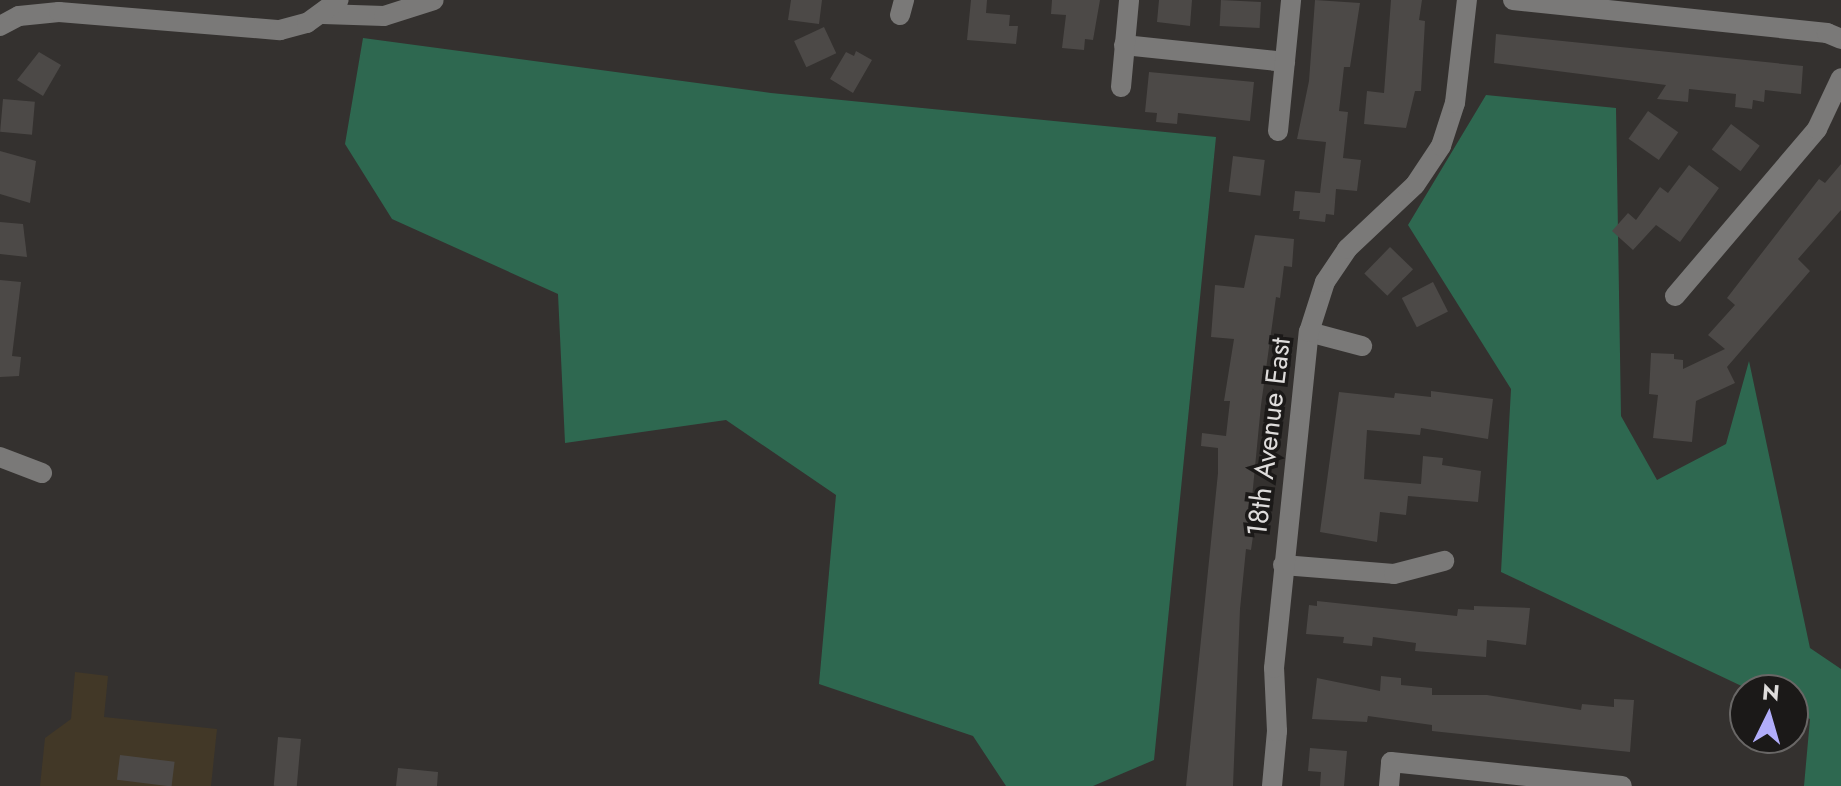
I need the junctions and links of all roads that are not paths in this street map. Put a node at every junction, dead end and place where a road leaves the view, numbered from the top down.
1 (5, 0) edge
2 (339, 0) edge
3 (434, 0) edge
4 (1129, 0) edge
5 (1291, 0) edge
6 (1467, 0) edge
7 (1513, 0) edge
8 (323, 14) junction
9 (4, 23) edge
10 (1841, 39) edge
11 (1124, 45) junction
12 (1285, 62) junction
13 (1841, 78) edge
14 (1121, 87) dead end
15 (1278, 131) dead end
16 (1675, 296) dead end
17 (1309, 332) junction
18 (1362, 346) dead end
19 (0, 457) edge
20 (42, 473) dead end
21 (1444, 561) dead end
22 (1283, 565) junction
23 (1272, 786) edge
24 (1389, 786) edge
25 (1622, 786) edge

1 - 9 street
2 - 8 street
3 - 8 street
4 - 11 street
5 - 12 street
6 - 17 street, 18th Avenue East
7 - 10 street
8 - 9 street
11 - 12 street
11 - 14 street
12 - 15 street
13 - 16 street
17 - 18 street
17 - 22 street, 18th Avenue East
19 - 20 street
21 - 22 street
22 - 23 street, 18th Avenue East
24 - 25 street

